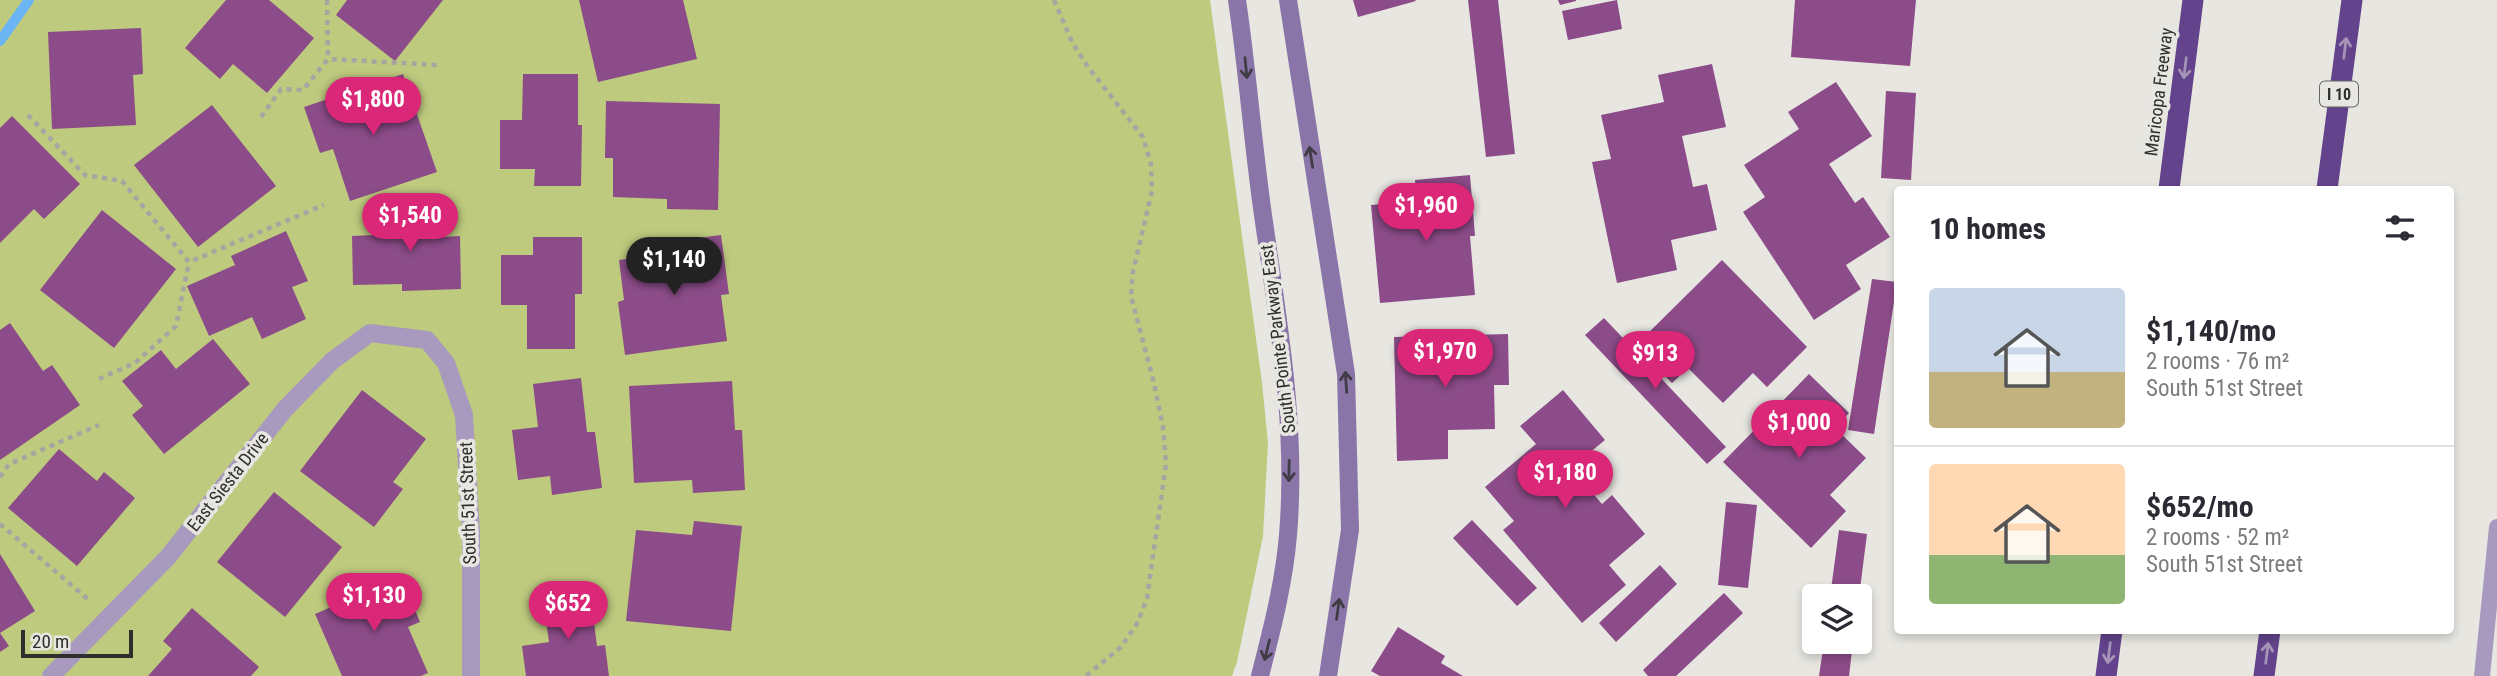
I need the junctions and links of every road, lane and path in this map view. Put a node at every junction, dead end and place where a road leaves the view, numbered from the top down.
1 (327, 0) edge
2 (1054, 0) edge
3 (1237, 0) edge
4 (1288, 0) edge
5 (2193, 0) edge
6 (2351, 0) edge
7 (328, 59) junction
8 (438, 65) dead end
9 (28, 115) dead end
10 (261, 117) dead end
11 (2169, 186) edge
12 (2327, 186) edge
13 (324, 205) dead end
14 (189, 262) junction
15 (427, 340) joint
16 (99, 379) dead end
17 (99, 425) dead end
18 (0, 477) edge
19 (0, 524) edge
20 (2497, 527) edge
21 (109, 617) junction
22 (2111, 634) edge
23 (2269, 634) edge
24 (51, 676) edge
25 (471, 676) edge
26 (1086, 676) edge
27 (1260, 676) edge
28 (1328, 676) edge
29 (2106, 676) edge
30 (2264, 676) edge
31 (2482, 676) edge

1 - 7 path
2 - 26 path
3 -> 27 main road, South Pointe Parkway East
28 -> 4 main road
5 -> 11 highway, Maricopa Freeway
12 -> 6 highway, I 10
7 - 8 path
7 - 10 path
9 - 14 path
13 - 14 path
14 - 16 path
15 - 21 street, East Siesta Drive
15 - 25 street, South 51st Street
17 - 18 path
19 - 21 path
20 - 31 lane
21 - 24 street, East Siesta Drive
22 -> 29 highway
30 -> 23 highway

